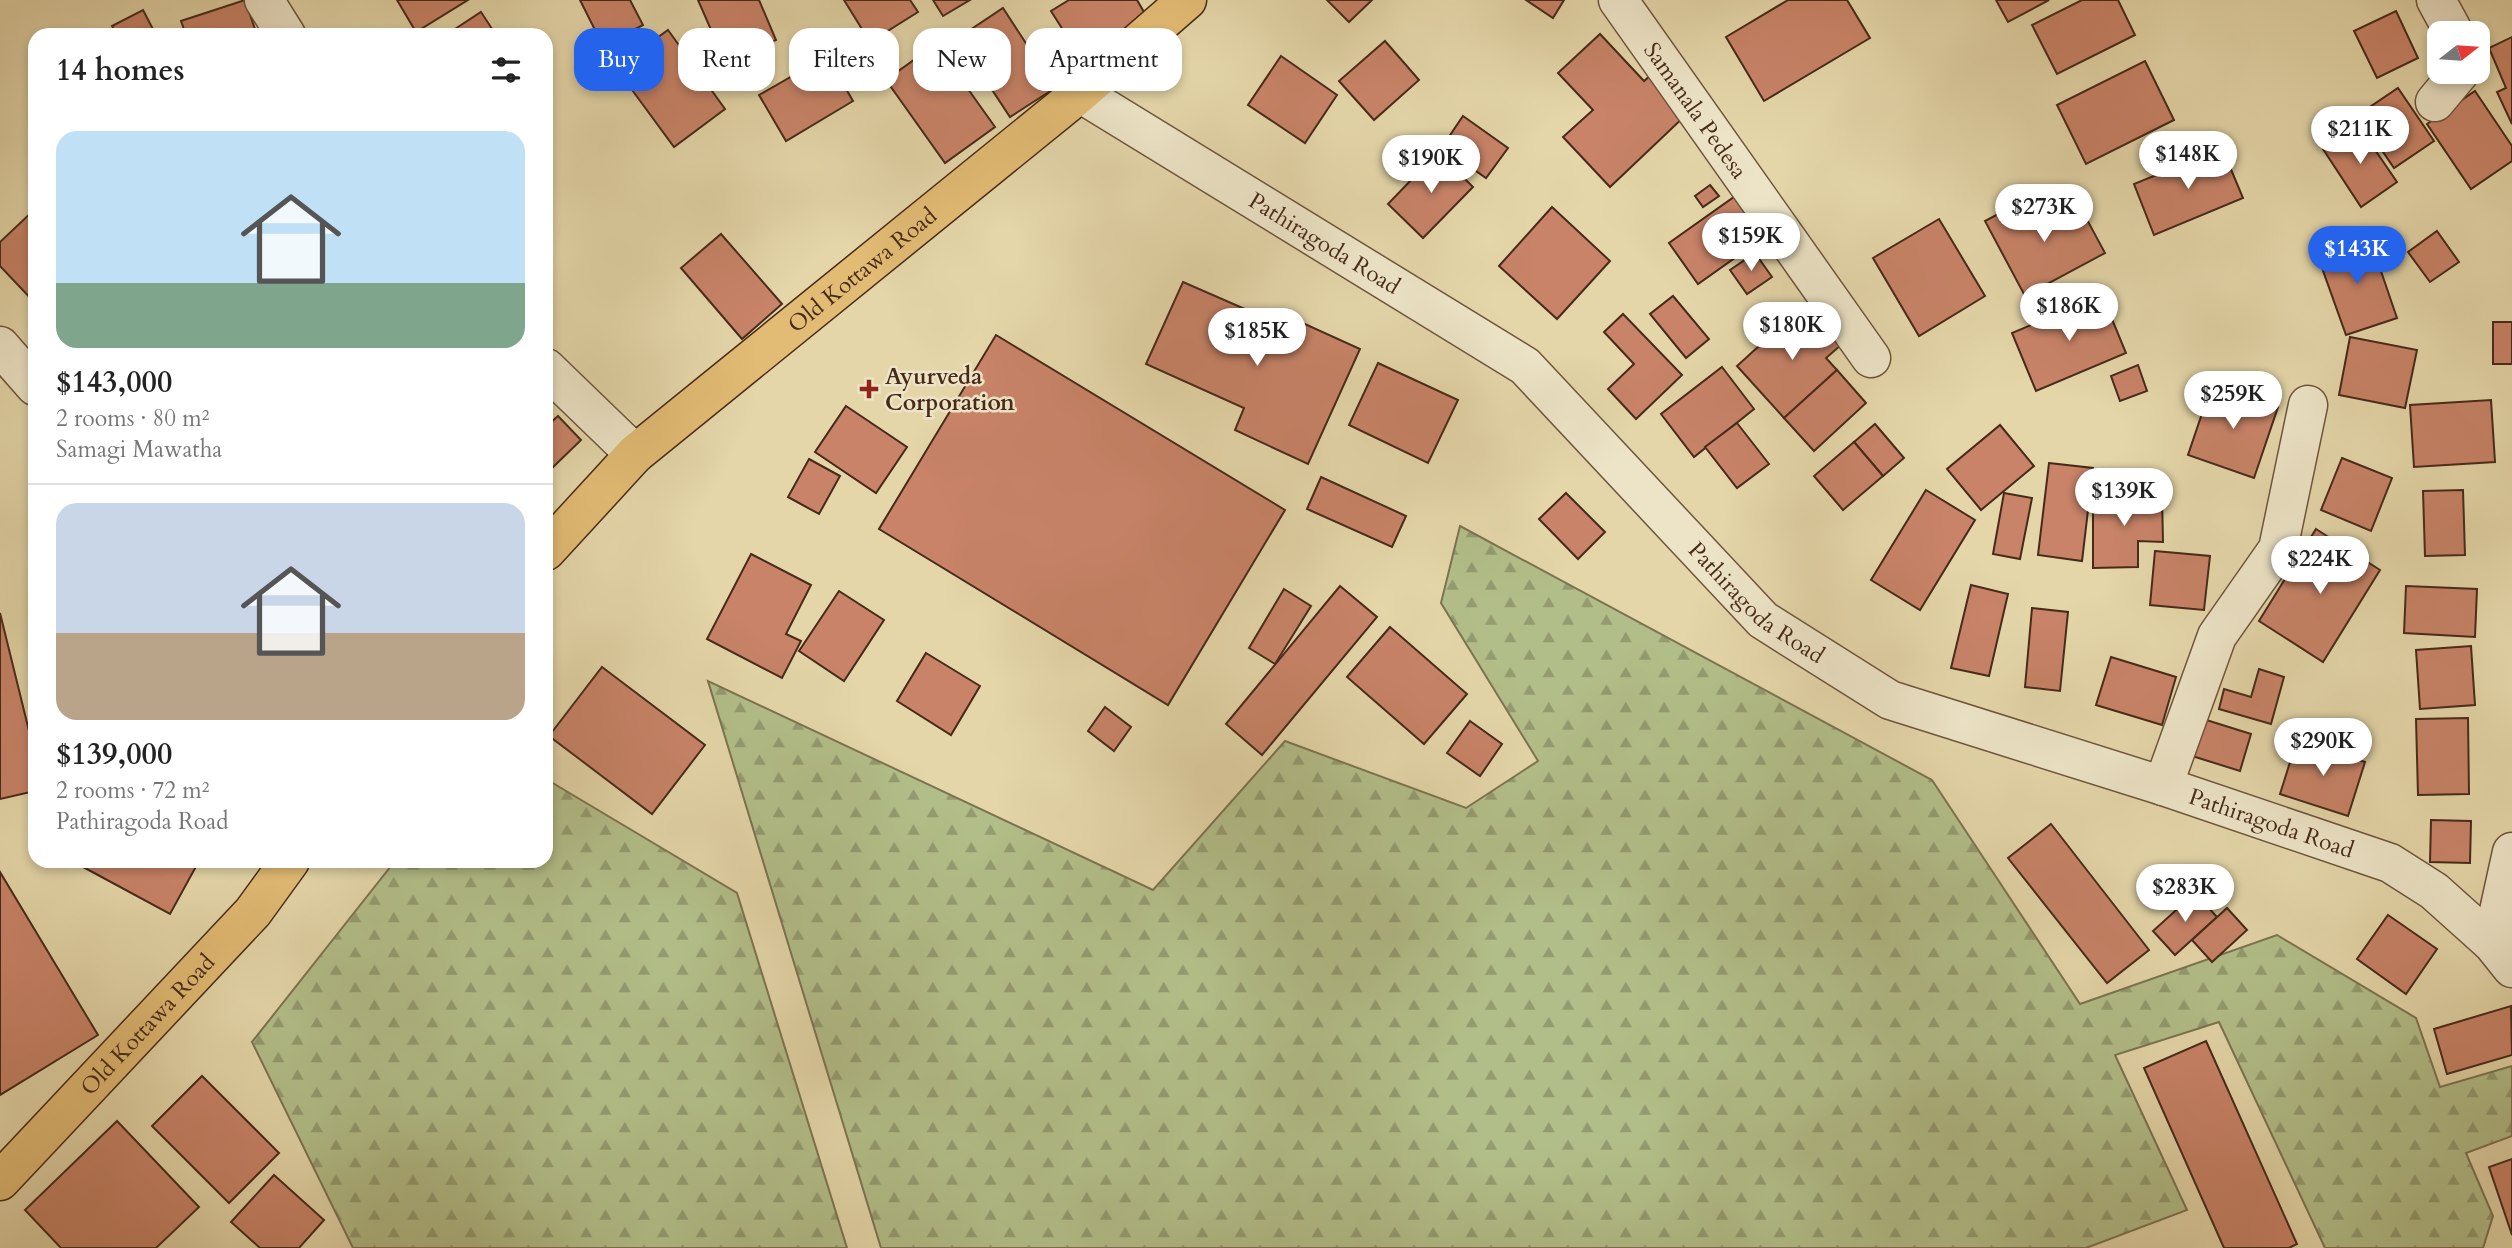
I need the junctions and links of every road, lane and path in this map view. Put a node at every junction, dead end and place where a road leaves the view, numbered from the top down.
1 (264, 0) edge
2 (1618, 0) edge
3 (2437, 0) edge
4 (1178, 3) edge
5 (2448, 21) edge
6 (282, 28) edge
7 (2450, 84) edge
8 (1080, 93) junction
9 (2435, 102) dead end
10 (0, 346) edge
11 (1871, 358) dead end
12 (553, 375) edge
13 (28, 378) edge
14 (2308, 405) dead end
15 (635, 454) junction
16 (553, 543) edge
17 (2163, 786) junction
18 (2512, 852) edge
19 (285, 868) edge
20 (2502, 955) edge
21 (0, 1181) edge

1 - 6 street
2 - 11 street, Samanala Pedesa
3 - 5 street
4 - 8 main road, Old Kottawa Road
7 - 9 street
8 - 15 main road, Old Kottawa Road
8 - 17 street, Pathiragoda Road
10 - 13 street
12 - 15 street
14 - 17 street
15 - 16 main road, Old Kottawa Road
17 - 20 street, Pathiragoda Road
18 - 20 street
19 - 21 main road, Old Kottawa Road

